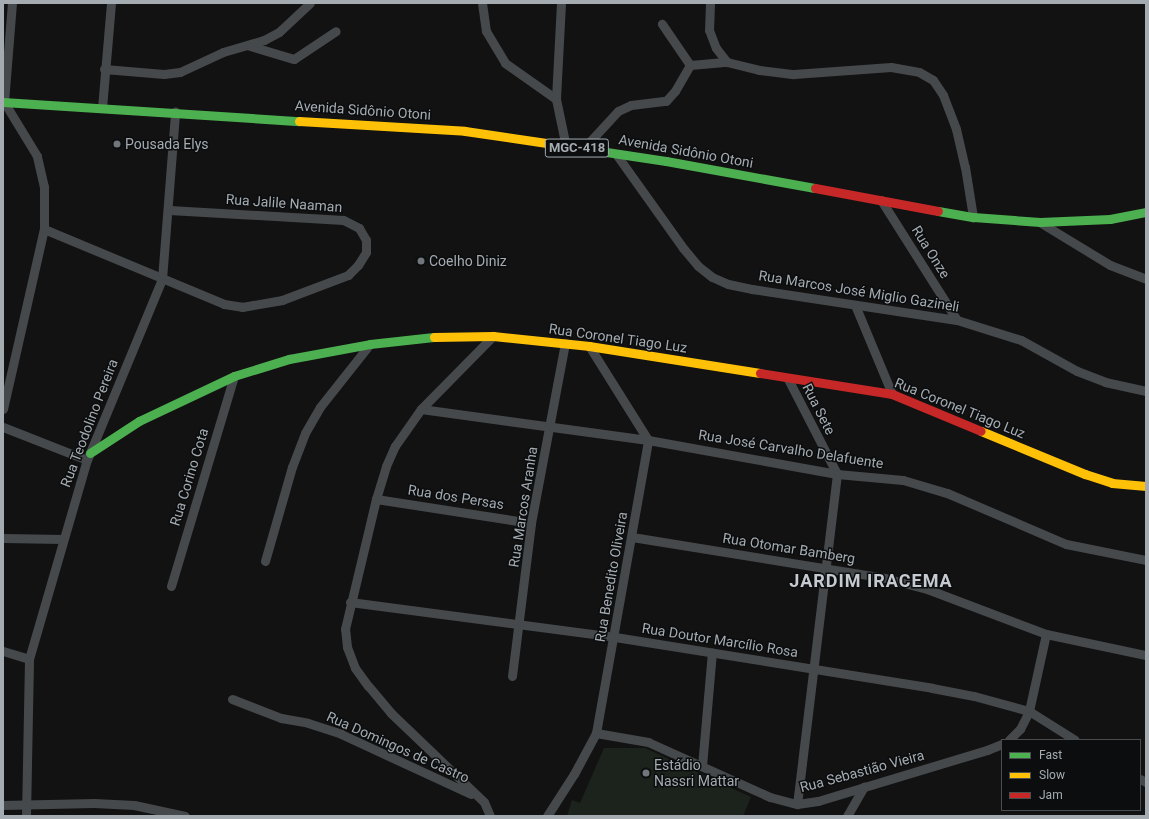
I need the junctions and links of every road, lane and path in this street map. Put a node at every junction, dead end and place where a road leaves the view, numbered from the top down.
1 (12, 3) edge
2 (111, 3) edge
3 (310, 3) edge
4 (482, 3) edge
5 (561, 3) edge
6 (710, 3) edge
7 (662, 24) dead end
8 (336, 32) dead end
9 (250, 46) junction
10 (727, 62) junction
11 (690, 65) junction
12 (104, 69) junction
13 (556, 100) junction
14 (4, 102) edge
15 (102, 108) junction
16 (175, 112) junction
17 (566, 147) junction
18 (583, 149) junction
19 (616, 154) junction
20 (882, 200) junction
21 (169, 210) junction
22 (1146, 212) edge
23 (973, 217) junction
24 (1040, 222) junction
25 (44, 229) junction
26 (162, 279) junction
27 (1146, 279) edge
28 (855, 305) junction
29 (957, 320) junction
30 (492, 336) junction
31 (565, 343) junction
32 (370, 344) junction
33 (589, 346) junction
34 (234, 376) junction
35 (788, 379) junction
36 (1146, 391) edge
37 (892, 394) junction
38 (3, 409) edge
39 (421, 409) junction
40 (551, 425) junction
41 (3, 427) edge
42 (648, 440) junction
43 (89, 457) junction
44 (837, 474) junction
45 (1146, 486) edge
46 (376, 499) junction
47 (531, 523) junction
48 (632, 537) junction
49 (3, 538) edge
50 (63, 539) junction
51 (1146, 560) edge
52 (265, 561) dead end
53 (827, 568) junction
54 (171, 586) dead end
55 (350, 602) junction
56 (520, 626) junction
57 (1046, 634) junction
58 (615, 636) junction
59 (3, 651) edge
60 (712, 652) junction
61 (1146, 655) edge
62 (28, 659) junction
63 (814, 669) junction
64 (512, 676) dead end
65 (232, 699) dead end
66 (1029, 711) junction
67 (596, 732) junction
68 (1010, 739) edge
69 (1073, 739) edge
70 (1001, 744) edge
71 (702, 766) junction
72 (864, 786) junction
73 (484, 802) junction
74 (3, 804) edge
75 (797, 804) junction
76 (26, 805) junction
77 (26, 816) edge
78 (184, 816) edge
79 (490, 816) edge
80 (546, 816) edge
81 (847, 816) edge

1 - 14 street
2 - 12 street
3 - 9 street
4 - 13 street
5 - 13 street
6 - 10 street
7 - 11 street
8 - 9 street
9 - 12 street
10 - 11 street
10 - 23 street
11 - 18 street
12 - 15 street
13 - 17 street
14 - 15 main road, Avenida Sidônio Otoni / MGC-418
14 - 25 street
15 - 16 main road, Avenida Sidônio Otoni / MGC-418
16 - 17 main road, Avenida Sidônio Otoni / MGC-418
16 - 21 street, Rua Teodolino Pereira
17 - 18 main road, Avenida Sidônio Otoni / MGC-418
18 - 19 main road, Avenida Sidônio Otoni / MGC-418
19 - 20 main road, Avenida Sidônio Otoni / MGC-418
19 - 28 street, Rua Marcos José Miglio Gazineli
20 - 23 main road, Avenida Sidônio Otoni / MGC-418
20 - 29 street, Rua Onze
21 - 26 street, Rua Teodolino Pereira
21 - 26 street, Rua Jalile Naaman
22 - 24 main road, Avenida Sidônio Otoni / MGC-418
23 - 24 main road, Avenida Sidônio Otoni / MGC-418
24 - 27 street
25 - 26 street, Rua Jalile Naaman
25 - 38 street
26 - 43 street, Rua Teodolino Pereira
28 - 29 street, Rua Marcos José Miglio Gazineli
28 - 37 street
29 - 36 street, Rua Marcos José Miglio Gazineli
30 - 31 main road, Rua Coronel Tiago Luz
30 - 32 main road, Rua Coronel Tiago Luz
30 - 39 street
31 - 33 main road, Rua Coronel Tiago Luz
31 - 40 street, Rua Marcos Aranha
32 - 34 main road, Rua Coronel Tiago Luz
32 - 52 street
33 - 35 main road, Rua Coronel Tiago Luz
33 - 42 street
34 - 43 main road, Rua Coronel Tiago Luz
34 - 54 street, Rua Corino Cota
35 - 37 main road, Rua Coronel Tiago Luz
35 - 44 street, Rua Sete
37 - 45 main road, Rua Coronel Tiago Luz
39 - 40 street, Rua José Carvalho Delafuente
39 - 46 street
40 - 42 street, Rua José Carvalho Delafuente
40 - 47 street, Rua Marcos Aranha
41 - 43 street
42 - 44 street, Rua José Carvalho Delafuente
42 - 48 street, Rua Benedito Oliveira
43 - 50 street, Rua Teodolino Pereira
44 - 51 street, Rua José Carvalho Delafuente
44 - 53 street
46 - 47 street, Rua dos Persas
46 - 55 street
47 - 56 street, Rua Marcos Aranha
48 - 53 street, Rua Otomar Bamberg
48 - 58 street, Rua Benedito Oliveira
49 - 50 street
50 - 62 street, Rua Teodolino Pereira
53 - 57 street, Rua Otomar Bamberg
53 - 63 street
55 - 56 street, Rua Doutor Marcílio Rosa
55 - 73 street
56 - 58 street, Rua Doutor Marcílio Rosa
56 - 64 street, Rua Marcos Aranha
57 - 61 street, Rua Otomar Bamberg
57 - 66 street
58 - 60 street, Rua Doutor Marcílio Rosa
58 - 67 street, Rua Benedito Oliveira
59 - 62 street
60 - 63 street, Rua Doutor Marcílio Rosa
60 - 71 street
62 - 76 street, Rua Teodolino Pereira
63 - 66 street, Rua Doutor Marcílio Rosa
63 - 75 street
65 - 73 street, Rua Domingos de Castro
66 - 68 street
66 - 69 street, Rua Doutor Marcílio Rosa
67 - 71 street, Rua Sebastião Vieira
67 - 80 street, Rua Benedito Oliveira
70 - 72 street, Rua Sebastião Vieira
71 - 75 street, Rua Sebastião Vieira
72 - 75 street, Rua Sebastião Vieira
72 - 81 street
73 - 79 street
74 - 76 street
76 - 77 street, Rua Teodolino Pereira
76 - 78 street

